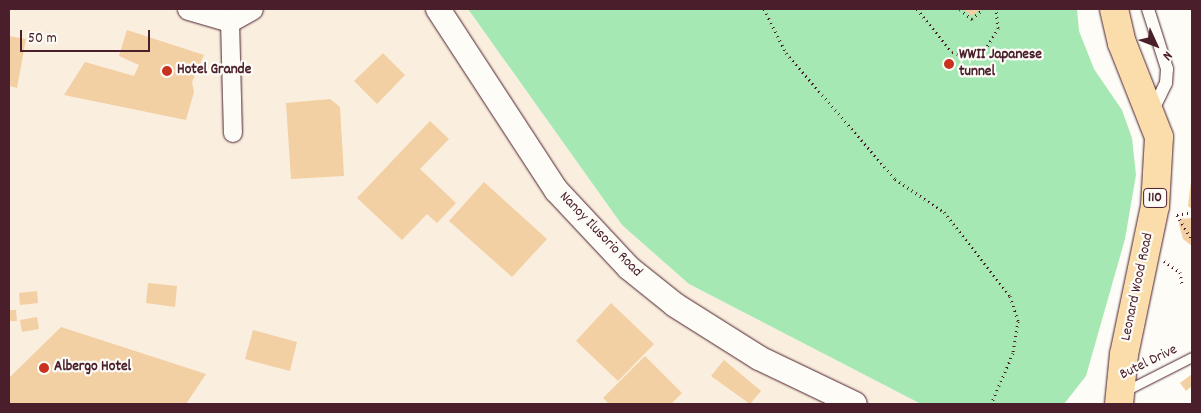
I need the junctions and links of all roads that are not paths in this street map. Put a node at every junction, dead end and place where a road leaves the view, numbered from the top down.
1 (188, 9) edge
2 (252, 9) edge
3 (438, 9) edge
4 (1114, 9) edge
5 (1148, 9) edge
6 (230, 21) junction
7 (1152, 112) junction
8 (232, 134) dead end
9 (1192, 357) edge
10 (1114, 400) edge
11 (856, 404) edge

1 - 6 street
2 - 6 street
3 - 11 main road, Nanoy Ilusorio Road
4 - 7 main road, Leonard Wood Road / 110
5 - 7 street
6 - 8 street
7 - 10 main road, Leonard Wood Road / 110
9 - 10 lane, Butel Drive

